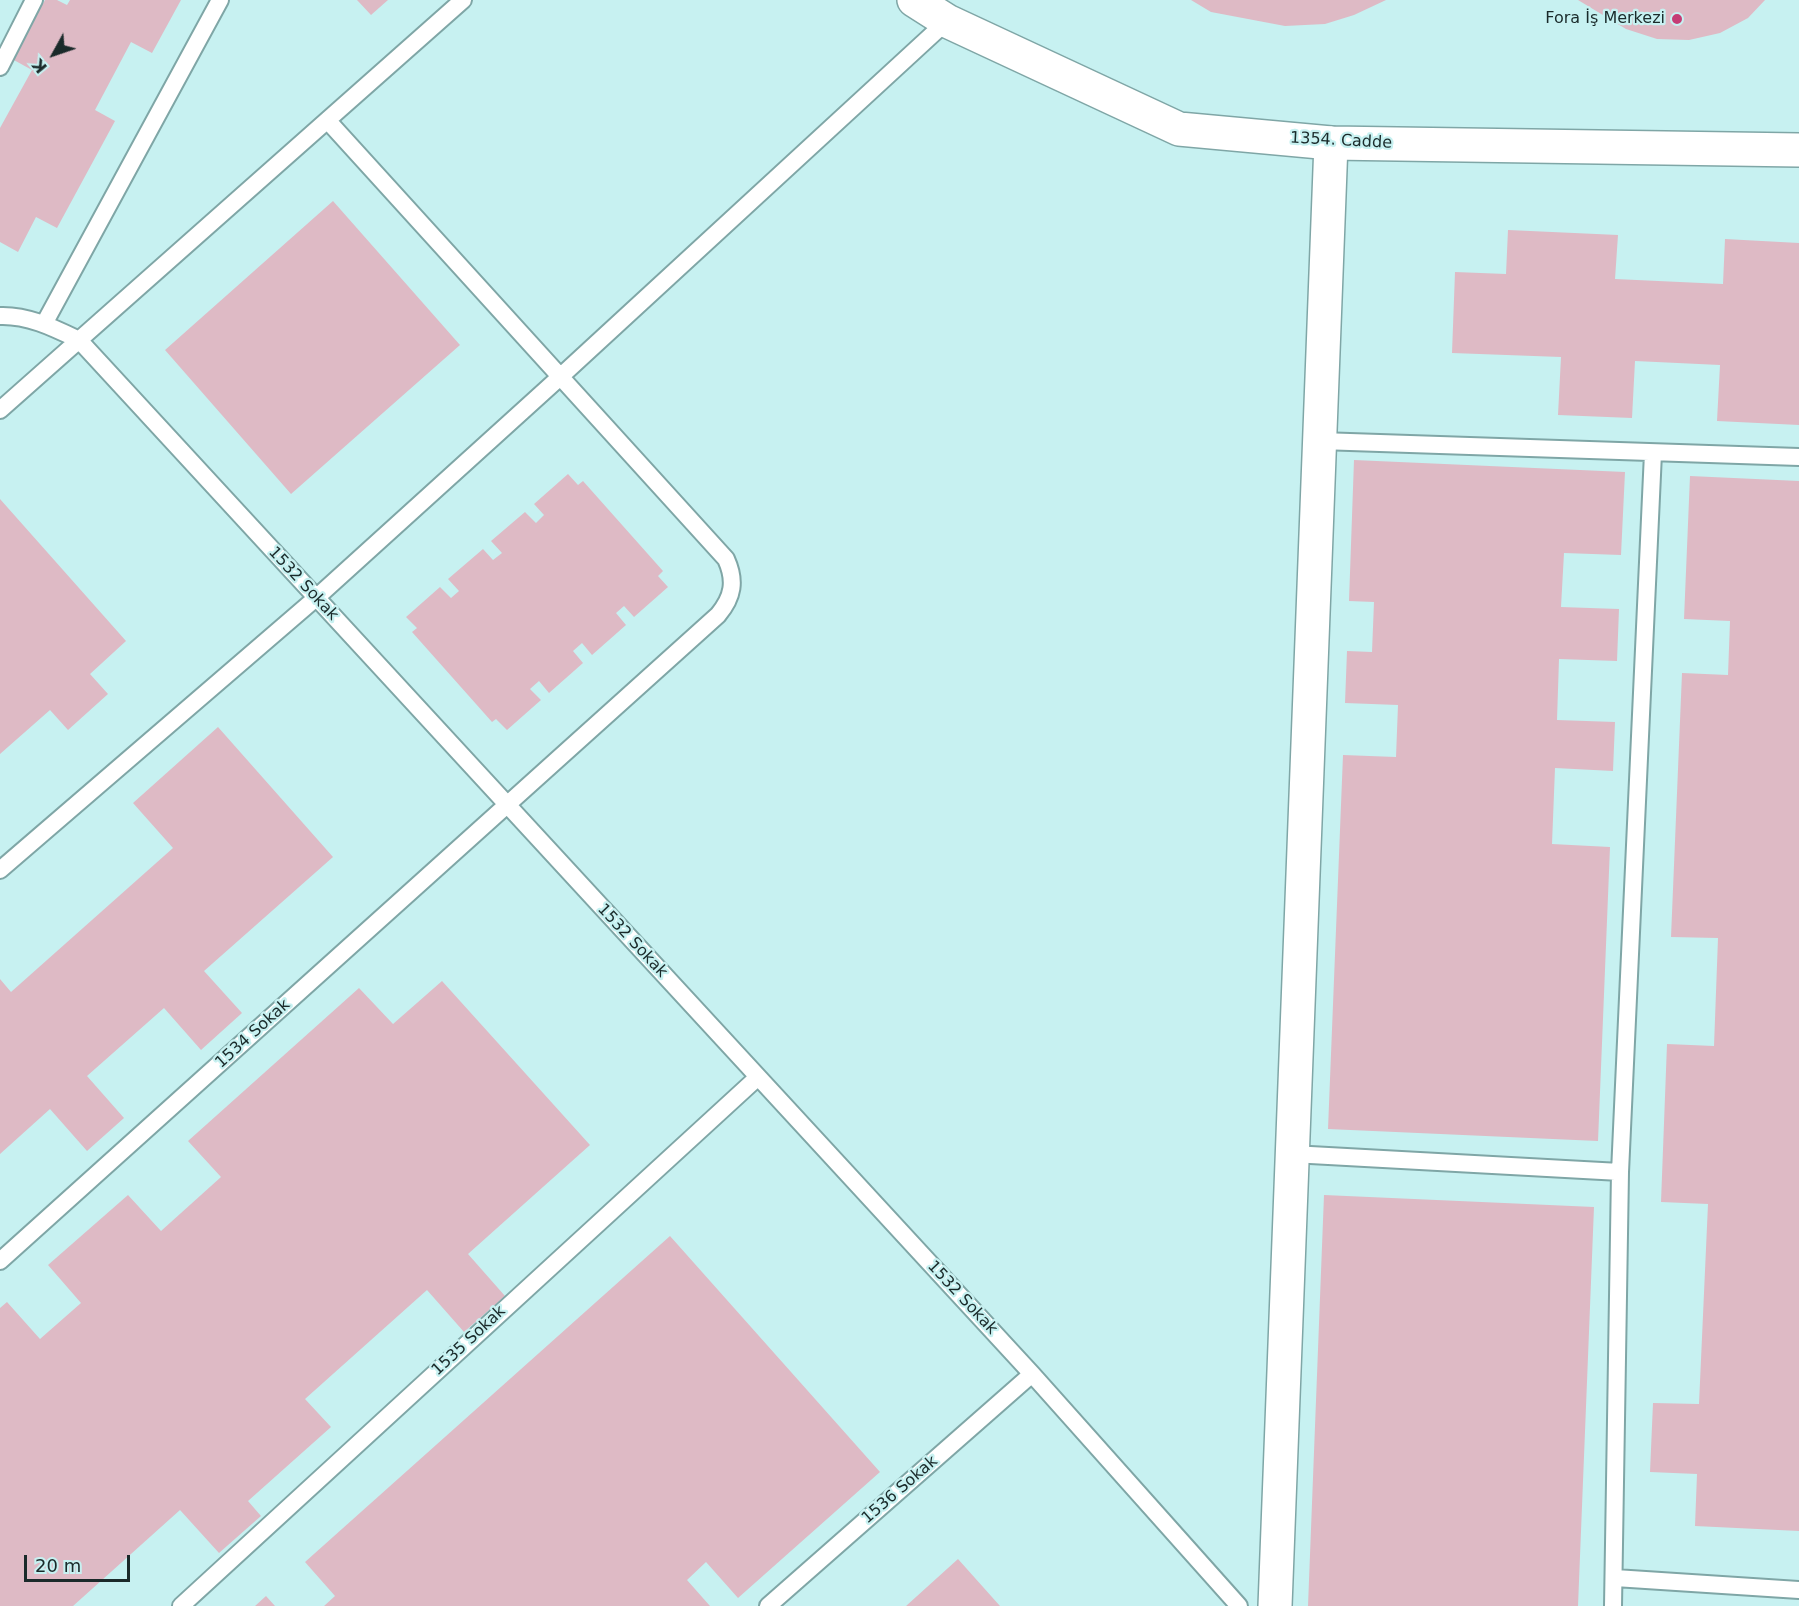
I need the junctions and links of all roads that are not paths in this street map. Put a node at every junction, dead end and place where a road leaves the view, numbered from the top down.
1 (34, 0) edge
2 (220, 0) edge
3 (463, 0) edge
4 (927, 6) edge
5 (0, 67) edge
6 (328, 121) junction
7 (1331, 143) junction
8 (1799, 150) edge
9 (0, 316) edge
10 (44, 324) junction
11 (79, 340) junction
12 (560, 377) junction
13 (0, 410) edge
14 (1320, 441) junction
15 (1653, 453) junction
16 (1799, 457) edge
17 (316, 598) junction
18 (507, 806) junction
19 (0, 870) edge
20 (758, 1077) junction
21 (1292, 1154) junction
22 (1620, 1172) junction
23 (0, 1262) edge
24 (1032, 1374) junction
25 (1615, 1578) junction
26 (1799, 1590) edge
27 (181, 1606) edge
28 (768, 1606) edge
29 (1238, 1606) edge
30 (1275, 1606) edge
31 (1613, 1606) edge

1 - 5 lane
2 - 10 lane
3 - 6 lane
4 - 7 street, 1354. Cadde
4 - 12 lane
6 - 11 lane
6 - 12 lane, 1534 Sokak
7 - 8 street, 1354. Cadde
7 - 14 street
9 - 10 lane, 1532 Sokak
10 - 11 lane, 1532 Sokak
11 - 13 lane
11 - 17 lane, 1532 Sokak
12 - 17 lane
12 - 18 lane, 1534 Sokak
14 - 15 lane
14 - 21 street
15 - 16 lane
15 - 22 lane
17 - 18 lane, 1532 Sokak
17 - 19 lane
18 - 20 lane, 1532 Sokak
18 - 23 lane, 1534 Sokak
20 - 24 lane, 1532 Sokak
20 - 27 lane, 1535 Sokak
21 - 22 lane
21 - 30 street
22 - 25 lane
24 - 28 lane, 1536 Sokak
24 - 29 lane, 1532 Sokak
25 - 26 lane
25 - 31 lane

